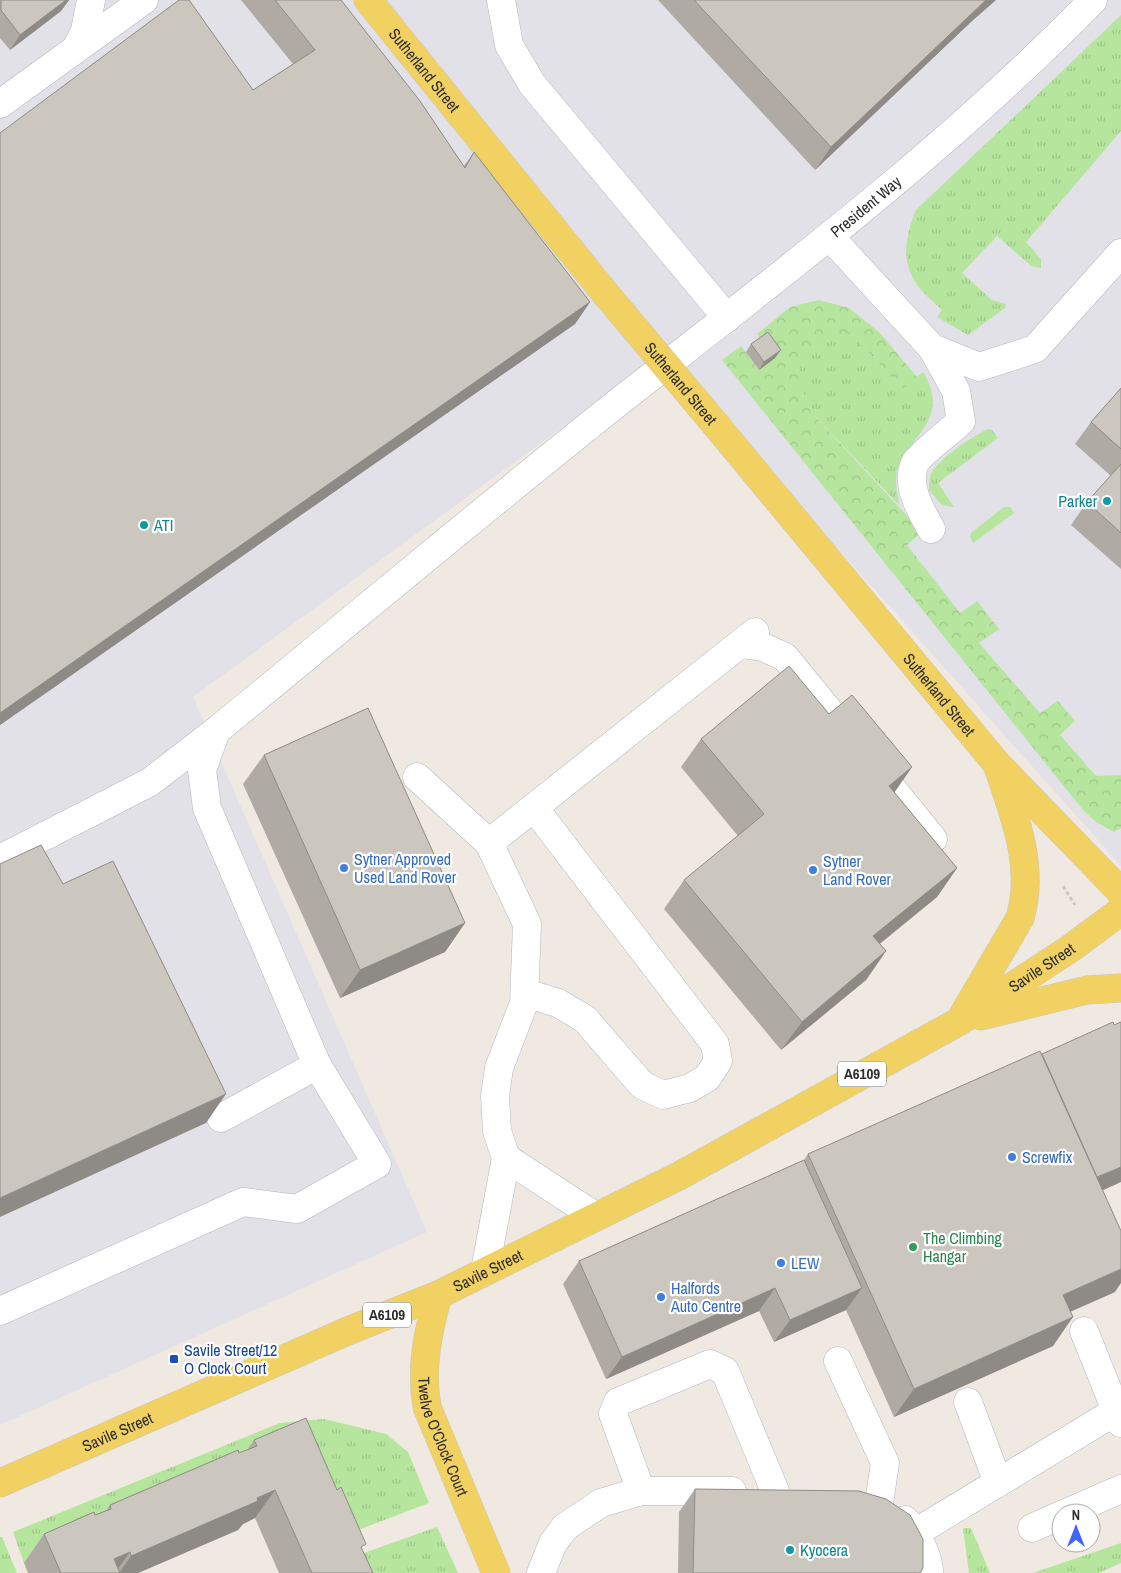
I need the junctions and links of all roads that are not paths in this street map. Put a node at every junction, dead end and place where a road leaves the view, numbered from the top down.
1 (91, 0) edge
2 (144, 0) edge
3 (368, 0) edge
4 (501, 0) edge
5 (1093, 0) edge
6 (77, 48) junction
7 (0, 104) edge
8 (830, 237) junction
9 (1121, 253) edge
10 (727, 318) junction
11 (932, 348) junction
12 (931, 529) dead end
13 (216, 731) junction
14 (997, 764) junction
15 (417, 777) dead end
16 (534, 809) junction
17 (933, 839) edge
18 (489, 843) junction
19 (0, 859) edge
20 (1121, 892) edge
21 (1121, 911) edge
22 (1121, 988) edge
23 (526, 993) junction
24 (960, 1021) junction
25 (317, 1065) junction
26 (221, 1118) edge
27 (506, 1158) junction
28 (594, 1216) junction
29 (485, 1270) junction
30 (438, 1295) junction
31 (0, 1311) edge
32 (1084, 1331) dead end
33 (838, 1360) dead end
34 (968, 1402) dead end
35 (1119, 1412) edge
36 (998, 1483) junction
37 (0, 1484) edge
38 (1121, 1489) edge
39 (641, 1491) junction
40 (775, 1491) junction
41 (802, 1493) edge
42 (1089, 1503) edge
43 (1051, 1519) edge
44 (1032, 1528) dead end
45 (915, 1533) junction
46 (496, 1573) edge
47 (541, 1573) edge
48 (929, 1573) edge

1 - 6 street
2 - 6 street
3 - 14 main road, Sutherland Street, bridge
4 - 10 street
5 - 8 street, President Way
6 - 7 street
8 - 10 street, President Way
8 - 11 street
9 - 11 street
10 - 13 street, President Way
11 - 12 street
13 - 19 street, President Way
13 - 25 street
14 - 20 main road, Sutherland Street
14 - 24 main road, Sutherland Street
15 - 18 street
16 - 17 street
16 - 18 street
16 - 23 street
18 - 23 street
21 - 24 main road, Savile Street / A6109
22 - 24 main road, Savile Street / A6109
23 - 27 street
24 - 28 main road, Savile Street / A6109
25 - 26 street
25 - 31 street
27 - 28 street
27 - 29 street
28 - 29 main road, Savile Street / A6109
29 - 30 main road, Savile Street / A6109
30 - 37 main road, Savile Street / A6109
30 - 46 main road, Twelve O'Clock Court
32 - 35 street
33 - 45 street
34 - 36 street
35 - 36 street
36 - 45 street
38 - 42 street
39 - 40 street
39 - 40 street
39 - 47 street
40 - 41 street
43 - 44 street
45 - 48 street

